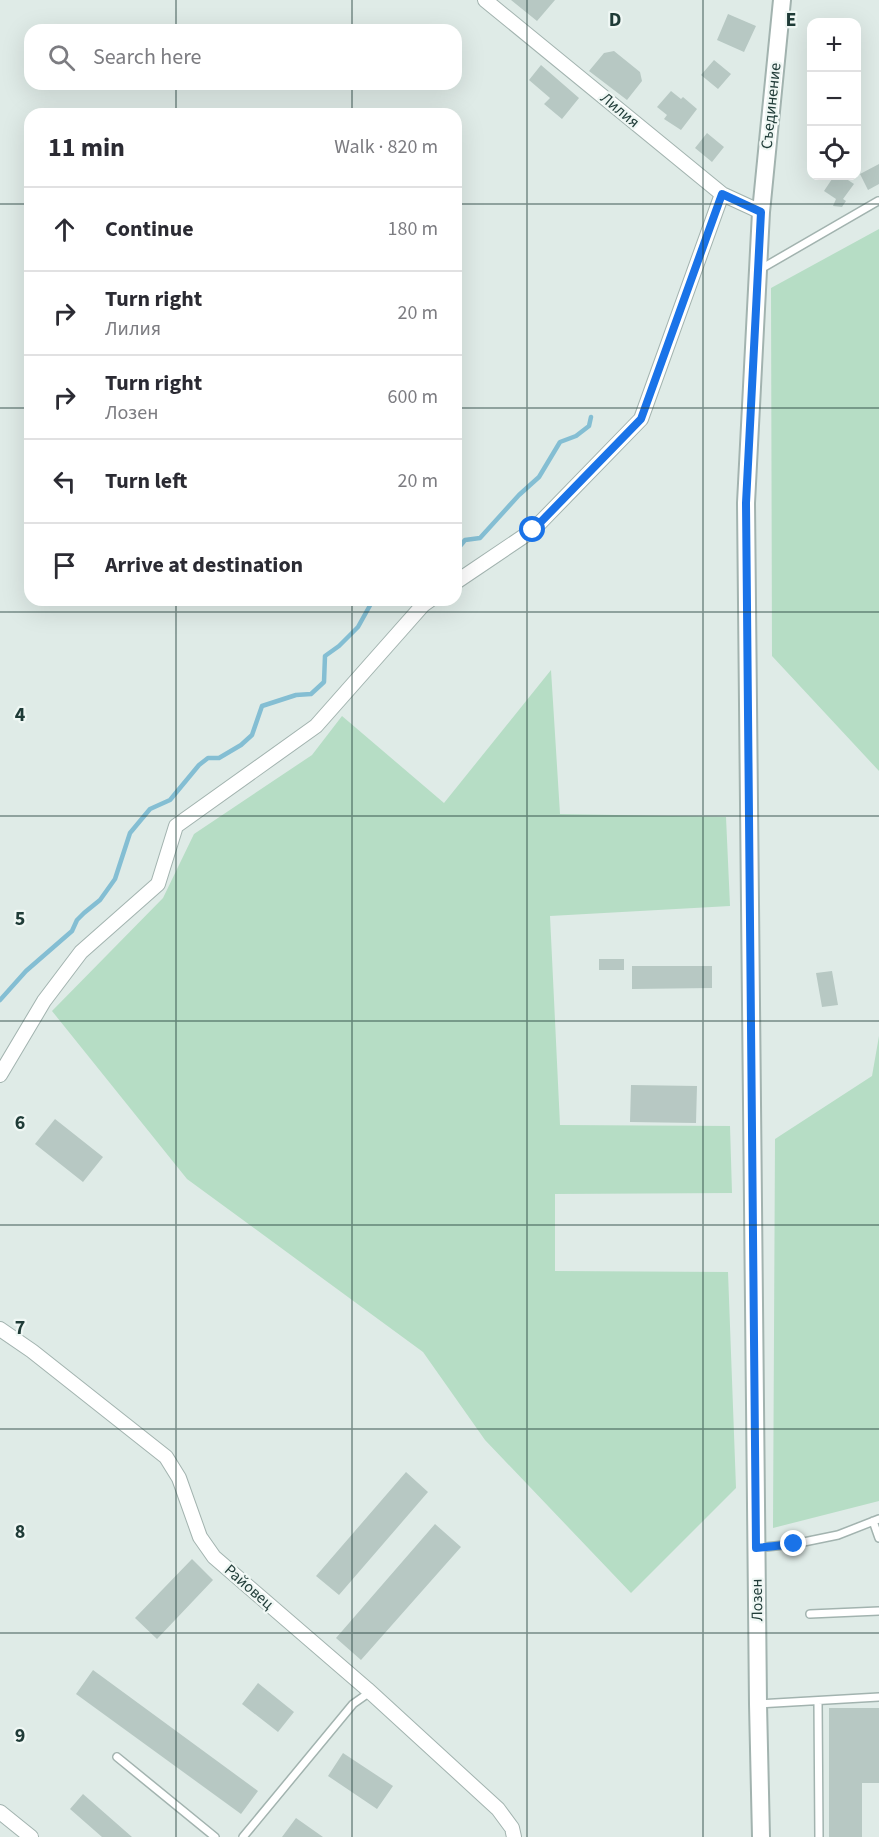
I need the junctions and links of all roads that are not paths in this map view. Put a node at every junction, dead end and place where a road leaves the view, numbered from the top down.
1 (485, 0) edge
2 (782, 0) edge
3 (722, 194) junction
4 (878, 201) edge
5 (761, 212) junction
6 (757, 272) junction
7 (462, 578) edge
8 (422, 606) edge
9 (0, 1075) edge
10 (0, 1329) edge
11 (876, 1520) edge
12 (879, 1538) edge
13 (756, 1548) junction
14 (879, 1611) edge
15 (810, 1614) dead end
16 (370, 1692) junction
17 (879, 1697) edge
18 (818, 1701) junction
19 (758, 1704) junction
20 (117, 1757) dead end
21 (0, 1812) edge
22 (31, 1837) edge
23 (215, 1837) edge
24 (243, 1837) edge
25 (514, 1837) edge
26 (761, 1837) edge
27 (819, 1837) edge

1 - 3 street, Лилия
2 - 5 street, Съединение
3 - 5 street, Лилия
3 - 7 street
4 - 6 lane
5 - 6 street, Лозен
6 - 13 street, Лозен
8 - 9 street
10 - 16 street, Райовец
11 - 12 lane
11 - 13 lane
13 - 19 street, Лозен
14 - 15 lane
16 - 24 lane
16 - 25 street, Райовец
17 - 18 lane
18 - 19 lane
18 - 27 lane
19 - 26 street, Лозен
20 - 23 lane
21 - 22 street

